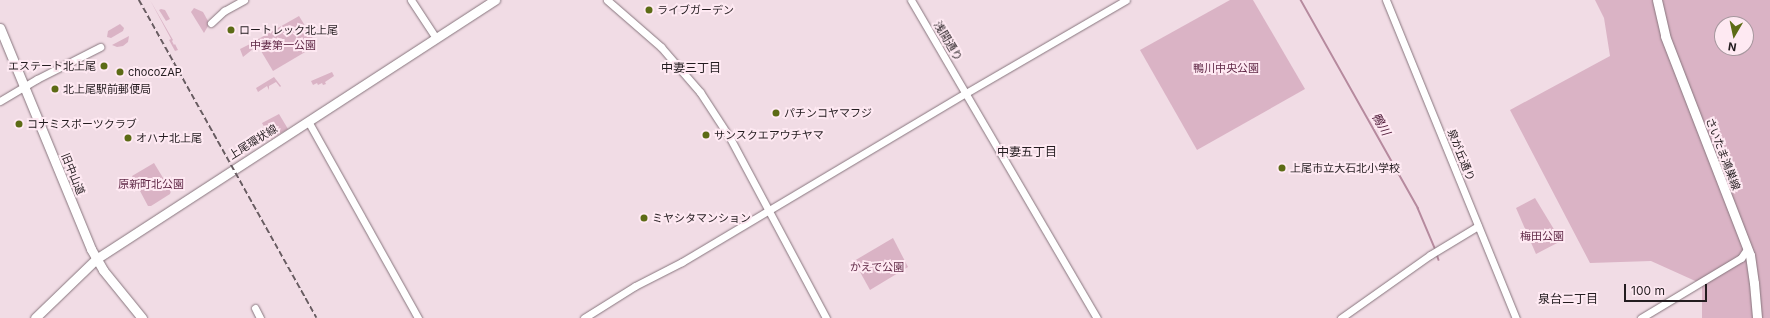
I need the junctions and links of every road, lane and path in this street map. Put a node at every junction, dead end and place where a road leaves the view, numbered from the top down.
1 (244, 0) edge
2 (411, 0) edge
3 (495, 0) edge
4 (607, 0) edge
5 (911, 0) edge
6 (1126, 0) edge
7 (1386, 0) edge
8 (1657, 0) edge
9 (211, 23) dead end
10 (0, 28) edge
11 (436, 38) junction
12 (100, 47) dead end
13 (25, 86) junction
14 (966, 93) junction
15 (0, 101) edge
16 (308, 121) junction
17 (769, 209) junction
18 (1478, 226) junction
19 (1747, 249) junction
20 (96, 259) junction
21 (255, 308) dead end
22 (35, 318) edge
23 (142, 318) edge
24 (260, 318) edge
25 (418, 318) edge
26 (584, 318) edge
27 (826, 318) edge
28 (1097, 318) edge
29 (1341, 318) edge
30 (1516, 318) edge
31 (1641, 318) edge
32 (1757, 318) edge

1 - 9 street
2 - 11 street
3 - 11 main road, 上尾環状線
4 - 17 street
5 - 14 street, 浅間通り
6 - 14 street
7 - 18 street, 泉が丘通り
8 - 19 main road, さいたま鴻巣線
10 - 13 main road, 旧中山道
11 - 16 main road, 上尾環状線
12 - 13 street
13 - 15 street
13 - 20 main road, 旧中山道
14 - 17 street
14 - 28 street, 浅間通り
16 - 20 main road, 上尾環状線
16 - 25 street
17 - 26 street
17 - 27 street
18 - 29 street
18 - 30 street, 泉が丘通り
19 - 31 street
19 - 32 main road, さいたま鴻巣線
20 - 22 main road, 上尾環状線
20 - 23 main road, 旧中山道
21 - 24 street

